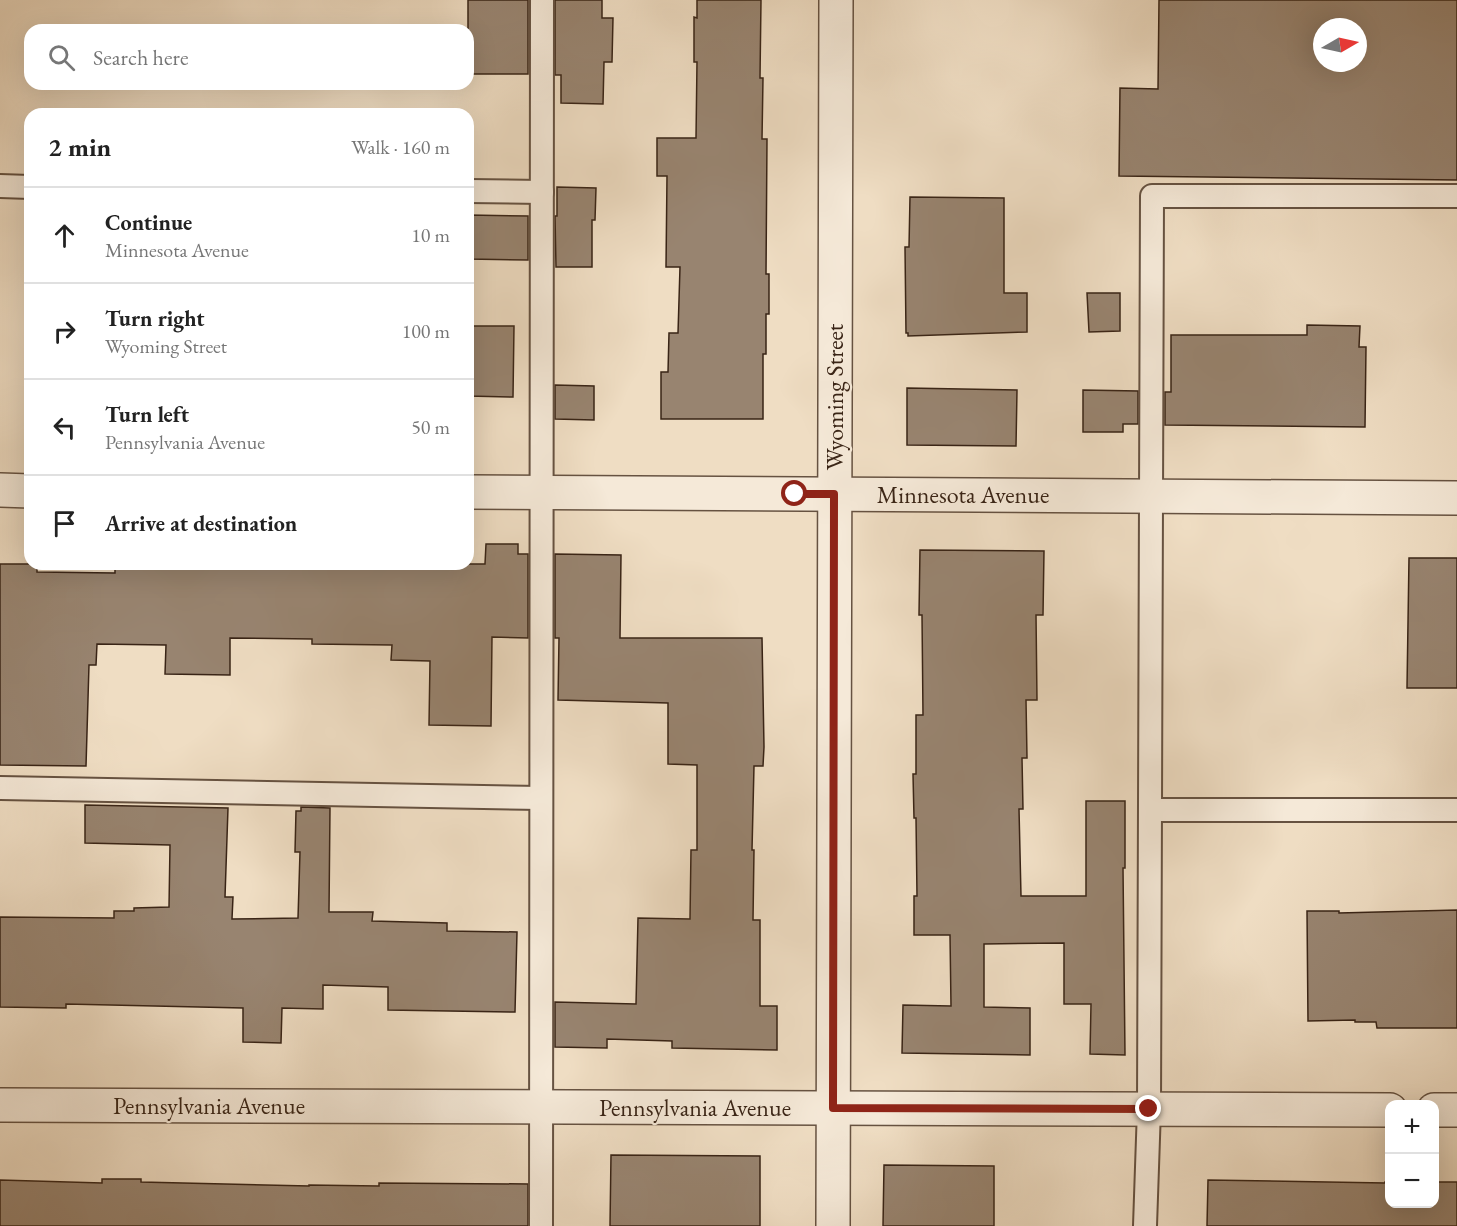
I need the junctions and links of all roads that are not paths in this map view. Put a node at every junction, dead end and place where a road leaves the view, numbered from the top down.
1 (542, 0) edge
2 (836, 0) edge
3 (0, 186) edge
4 (24, 187) edge
5 (474, 191) edge
6 (542, 192) junction
7 (1457, 196) edge
8 (0, 490) edge
9 (24, 490) edge
10 (474, 492) edge
11 (542, 493) junction
12 (834, 494) junction
13 (1152, 496) junction
14 (1457, 498) edge
15 (0, 788) edge
16 (541, 798) junction
17 (1150, 810) junction
18 (1457, 810) edge
19 (0, 1105) edge
20 (542, 1107) junction
21 (833, 1108) junction
22 (1149, 1109) junction
23 (1385, 1110) edge
24 (1439, 1110) edge
25 (1457, 1110) edge
26 (541, 1226) edge
27 (833, 1226) edge
28 (1145, 1226) edge

1 - 6 lane
2 - 12 street, Wyoming Street
3 - 4 lane
5 - 6 lane
6 - 11 lane
7 - 13 lane
8 - 9 street
10 - 11 street, Minnesota Avenue
11 - 12 street, Minnesota Avenue
11 - 16 lane
12 - 13 street, Minnesota Avenue
12 - 21 street, Wyoming Street
13 - 14 street, Minnesota Avenue
13 - 17 lane
15 - 16 lane
16 - 20 lane
17 - 18 lane
17 - 22 lane
19 - 20 street, Pennsylvania Avenue
20 - 21 street, Pennsylvania Avenue
20 - 26 lane
21 - 22 street, Pennsylvania Avenue
21 - 27 street, Wyoming Street
22 - 23 street, Pennsylvania Avenue
22 - 28 lane
24 - 25 street

